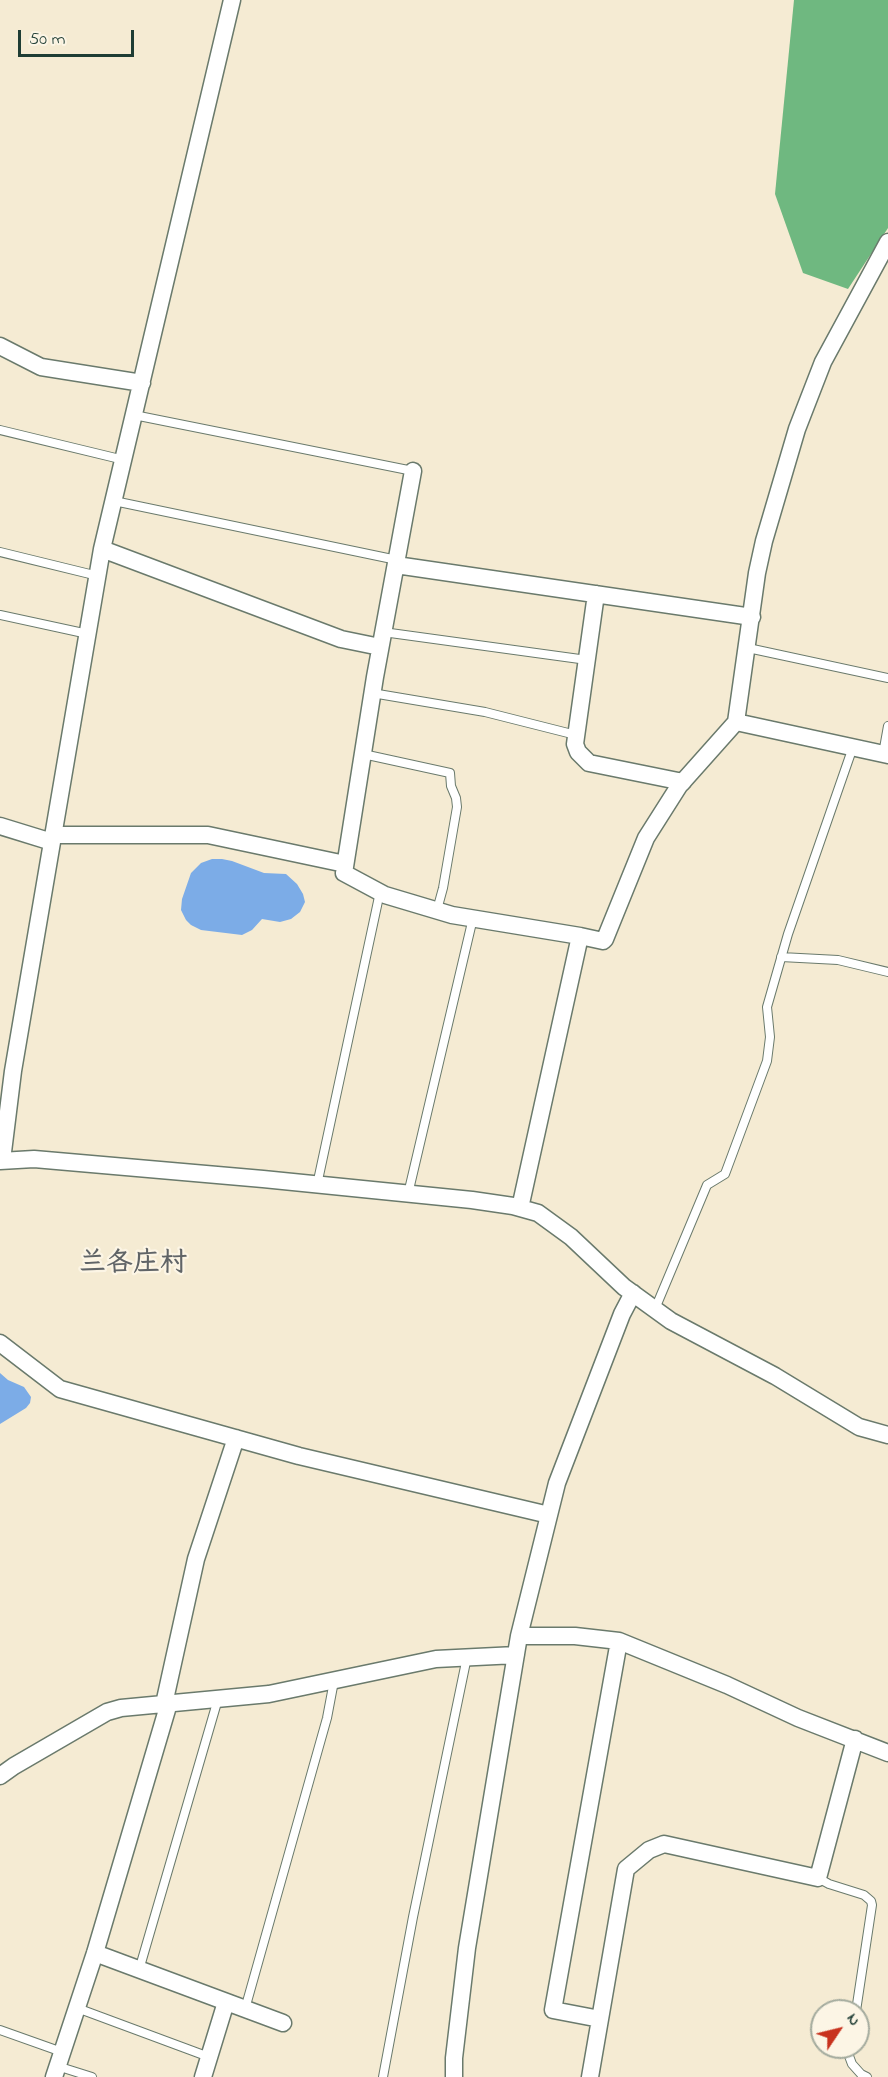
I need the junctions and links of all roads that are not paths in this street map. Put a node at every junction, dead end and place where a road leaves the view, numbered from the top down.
1 (232, 0) edge
2 (888, 242) edge
3 (0, 346) edge
4 (142, 383) junction
5 (134, 416) junction
6 (0, 430) edge
7 (124, 460) junction
8 (413, 471) joint
9 (114, 501) junction
10 (102, 549) junction
11 (0, 552) edge
12 (396, 563) junction
13 (98, 576) junction
14 (597, 594) junction
15 (0, 615) edge
16 (752, 617) junction
17 (88, 634) junction
18 (382, 640) junction
19 (748, 648) junction
20 (587, 660) junction
21 (888, 678) edge
22 (372, 693) junction
23 (736, 722) junction
24 (888, 726) edge
25 (576, 735) junction
26 (853, 747) junction
27 (363, 754) junction
28 (886, 754) edge
29 (683, 782) junction
30 (0, 826) edge
31 (53, 839) junction
32 (345, 864) junction
33 (380, 892) junction
34 (437, 910) junction
35 (474, 918) junction
36 (580, 936) junction
37 (781, 957) junction
38 (888, 972) edge
39 (7, 1069) edge
40 (1, 1160) edge
41 (317, 1185) junction
42 (408, 1194) junction
43 (519, 1208) junction
44 (633, 1293) junction
45 (655, 1309) junction
46 (0, 1342) edge
47 (888, 1435) edge
48 (236, 1438) junction
49 (549, 1515) junction
50 (519, 1636) junction
51 (619, 1641) junction
52 (516, 1655) junction
53 (467, 1657) junction
54 (334, 1680) junction
55 (219, 1699) junction
56 (167, 1703) junction
57 (855, 1739) junction
58 (888, 1753) edge
59 (0, 1776) edge
60 (818, 1878) junction
61 (95, 1953) junction
62 (139, 1970) junction
63 (858, 1999) edge
64 (226, 2002) junction
65 (76, 2008) junction
66 (245, 2009) junction
67 (600, 2019) junction
68 (283, 2024) dead end
69 (0, 2030) edge
70 (209, 2057) junction
71 (850, 2059) edge
72 (58, 2065) edge
73 (92, 2077) edge
74 (202, 2077) edge
75 (383, 2077) edge
76 (454, 2077) edge
77 (590, 2077) edge
78 (867, 2077) edge

1 - 4 street
2 - 16 street
3 - 4 street
4 - 5 street
5 - 7 street
5 - 8 lane
6 - 7 lane
7 - 9 street
8 - 12 street
9 - 10 street
9 - 12 lane
10 - 13 street
10 - 18 street
11 - 13 lane
12 - 14 street
12 - 18 street
13 - 17 street
14 - 16 street
14 - 20 street
15 - 17 lane
16 - 19 street
17 - 31 street
18 - 20 lane
18 - 22 street
19 - 21 lane
19 - 23 street
20 - 25 street
22 - 25 lane
22 - 27 street
23 - 26 street
23 - 29 street
24 - 28 lane
25 - 29 street
26 - 28 street
26 - 37 lane
27 - 32 street
27 - 34 lane
29 - 36 street
30 - 31 street
31 - 32 street
31 - 39 street
32 - 33 street
33 - 34 street
33 - 41 lane
34 - 35 street
35 - 36 street
35 - 42 lane
36 - 43 street
37 - 38 lane
37 - 45 lane
39 - 40 street
40 - 41 street
41 - 42 street
42 - 43 street
43 - 44 street
44 - 45 street
44 - 49 street
45 - 47 street
46 - 48 street
48 - 49 street
48 - 56 street
49 - 50 street
50 - 51 street
50 - 52 street
51 - 57 street
51 - 67 street
52 - 53 street
52 - 76 street
53 - 54 street
53 - 75 lane
54 - 55 street
54 - 66 lane
55 - 56 street
55 - 62 lane
56 - 59 street
56 - 61 street
57 - 58 street
57 - 60 street
60 - 63 lane
60 - 67 street
61 - 62 street
61 - 65 street
62 - 64 street
64 - 66 street
64 - 70 street
65 - 70 lane
65 - 72 street
66 - 68 street
67 - 77 street
69 - 72 lane
70 - 74 street
71 - 78 lane
72 - 73 lane

